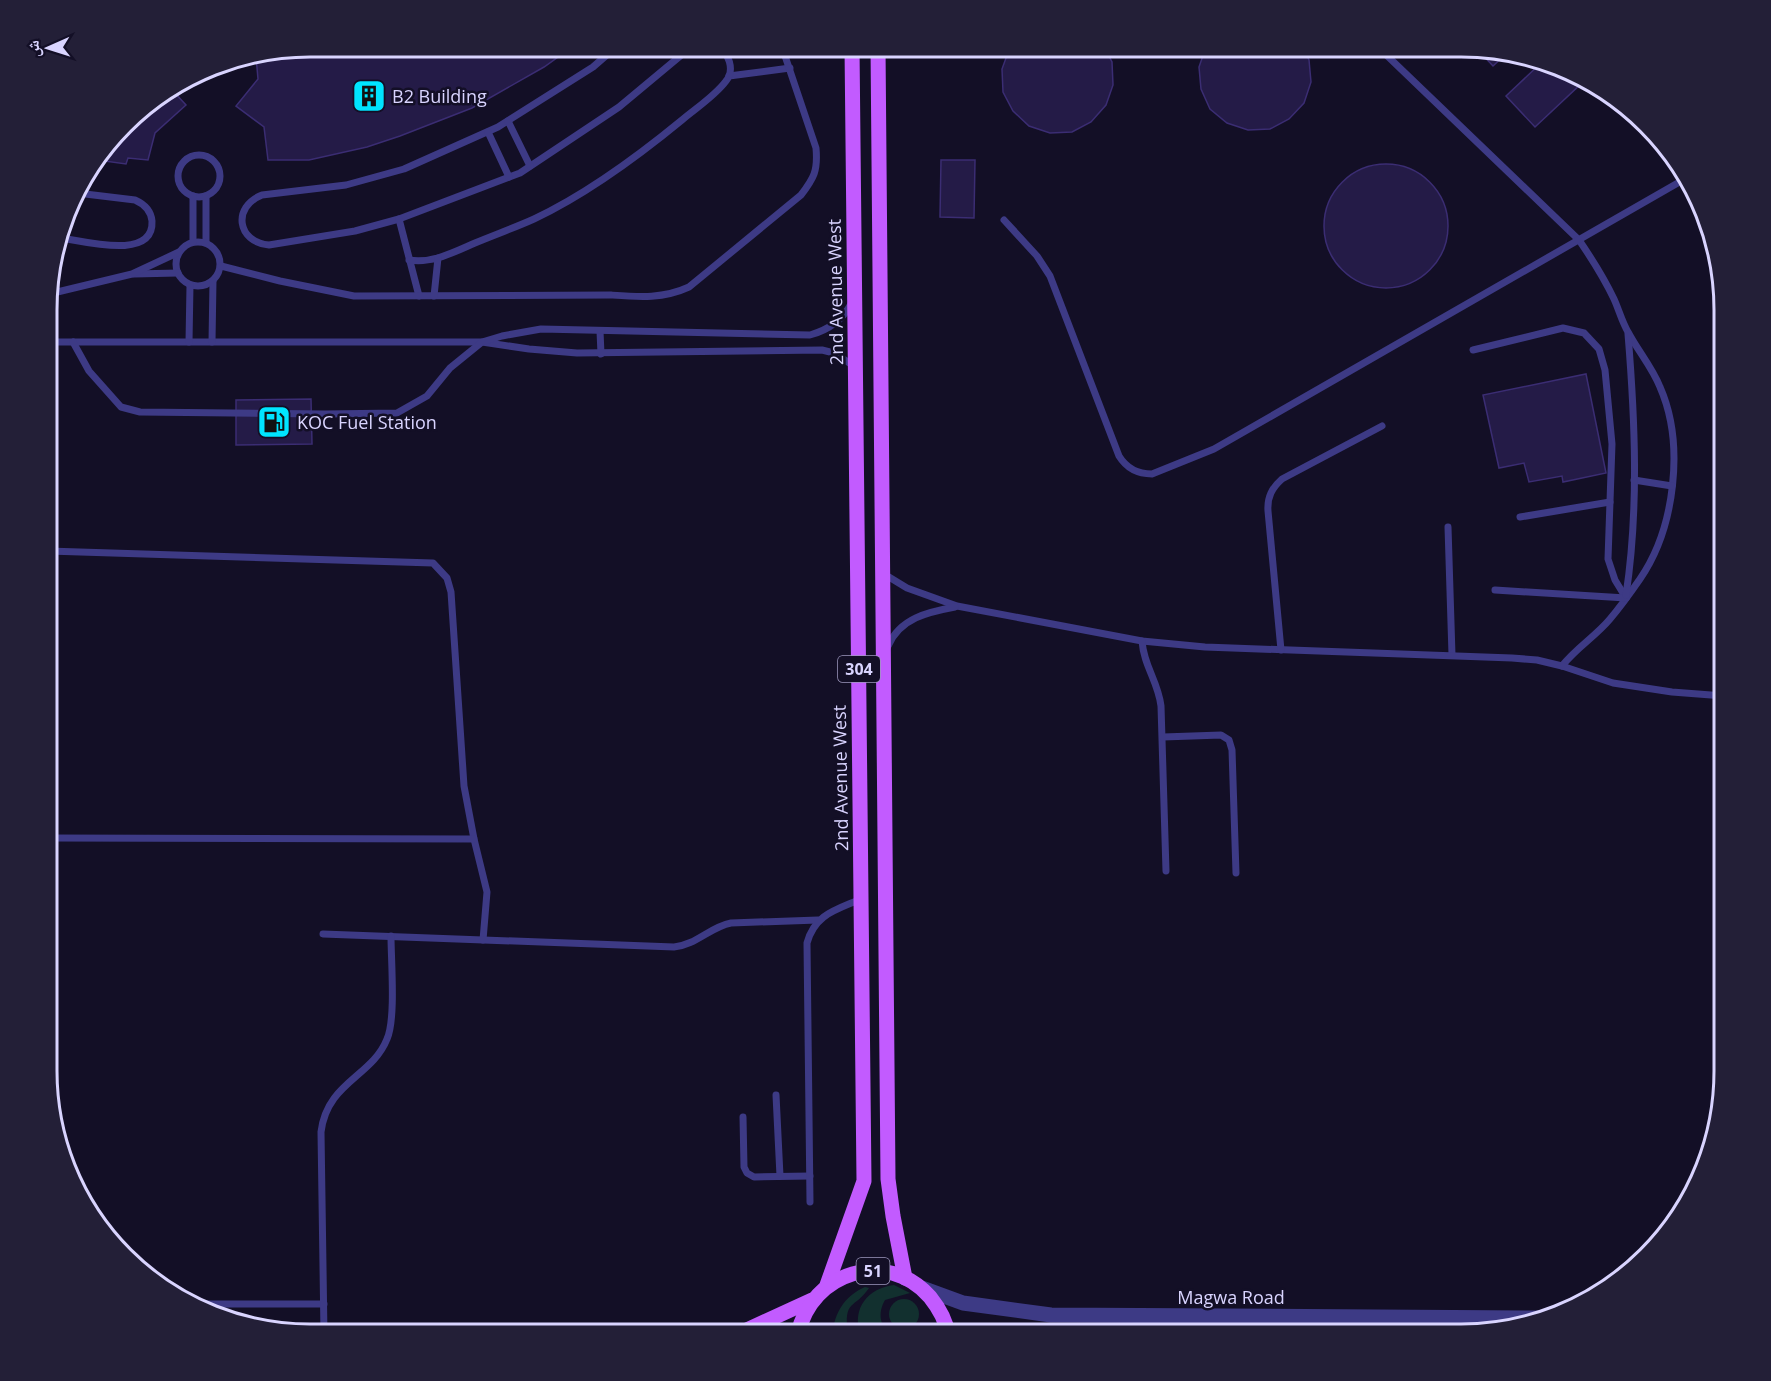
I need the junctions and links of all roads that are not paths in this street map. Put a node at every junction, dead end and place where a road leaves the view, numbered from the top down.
1 (604, 57) edge
2 (679, 57) edge
3 (729, 57) edge
4 (786, 57) edge
5 (852, 57) edge
6 (878, 57) edge
7 (1388, 57) edge
8 (790, 68) junction
9 (729, 76) junction
10 (508, 121) junction
11 (488, 132) junction
12 (530, 166) junction
13 (509, 177) junction
14 (1679, 182) edge
15 (85, 194) edge
16 (193, 196) junction
17 (206, 196) junction
18 (399, 219) junction
19 (1004, 220) dead end
20 (67, 240) edge
21 (1579, 240) junction
22 (193, 242) junction
23 (206, 243) junction
24 (179, 252) junction
25 (438, 258) junction
26 (410, 260) junction
27 (221, 266) junction
28 (178, 273) junction
29 (132, 274) junction
30 (213, 281) junction
31 (190, 285) junction
32 (58, 292) edge
33 (854, 295) junction
34 (419, 296) junction
35 (434, 296) junction
36 (600, 332) junction
37 (1628, 332) junction
38 (810, 334) junction
39 (57, 342) edge
40 (73, 342) junction
41 (189, 342) junction
42 (212, 342) junction
43 (483, 342) junction
44 (810, 350) junction
45 (1473, 350) dead end
46 (601, 354) junction
47 (855, 366) junction
48 (1382, 426) dead end
49 (1634, 480) junction
50 (1672, 486) junction
51 (1610, 502) junction
52 (1520, 517) dead end
53 (1448, 527) dead end
54 (57, 551) edge
55 (884, 573) junction
56 (1495, 590) dead end
57 (1626, 598) junction
58 (957, 606) junction
59 (1142, 641) junction
60 (1281, 650) junction
61 (884, 654) junction
62 (1452, 656) junction
63 (1562, 666) junction
64 (1714, 695) edge
65 (1163, 737) junction
66 (57, 838) edge
67 (474, 839) junction
68 (1166, 871) dead end
69 (1236, 873) dead end
70 (861, 899) junction
71 (818, 921) junction
72 (323, 934) dead end
73 (391, 936) junction
74 (483, 940) junction
75 (776, 1095) dead end
76 (742, 1117) dead end
77 (780, 1176) junction
78 (810, 1176) junction
79 (810, 1202) dead end
80 (905, 1278) junction
81 (827, 1286) junction
82 (922, 1288) junction
83 (812, 1300) junction
84 (211, 1304) edge
85 (324, 1304) junction
86 (1515, 1318) edge
87 (324, 1324) edge
88 (760, 1324) edge
89 (800, 1324) edge
90 (944, 1324) edge

1 - 10 lane
2 - 12 lane
3 - 9 lane
4 - 8 lane
5 - 33 main road, 2nd Avenue West / 304
6 - 55 main road, 304
7 - 21 lane
8 - 9 lane
8 - 35 lane
9 - 25 lane
10 - 11 lane
10 - 12 lane
11 - 13 lane
11 - 18 lane
12 - 13 lane
13 - 18 lane
14 - 21 lane
15 - 20 lane
16 - 17 lane
16 - 17 lane
16 - 22 lane
17 - 23 lane
18 - 26 lane
19 - 21 lane
21 - 37 lane
22 - 23 lane
22 - 24 lane
23 - 27 lane
24 - 28 lane
24 - 29 lane
25 - 26 lane
25 - 35 lane
26 - 34 lane
27 - 30 lane
27 - 34 lane
28 - 29 lane
28 - 31 lane
29 - 32 lane
30 - 31 lane
30 - 42 lane
31 - 41 lane
33 - 38 lane
33 - 47 main road, 2nd Avenue West / 304
34 - 35 lane
36 - 38 lane
36 - 43 lane
36 - 46 lane
37 - 49 lane
37 - 50 lane
38 - 44 lane
39 - 40 lane
40 - 41 lane
40 - 43 lane
41 - 42 lane
42 - 43 lane
43 - 46 lane
44 - 46 lane
44 - 47 lane
45 - 51 lane
47 - 70 main road, 2nd Avenue West / 304
48 - 60 lane
49 - 50 lane
49 - 57 lane
50 - 57 lane
51 - 52 lane
51 - 57 lane
53 - 62 lane
54 - 67 lane
55 - 58 lane
55 - 61 main road, 304
56 - 57 lane
57 - 63 lane
58 - 59 lane
58 - 61 lane
59 - 60 lane
59 - 65 lane
60 - 62 lane
61 - 80 main road, 304
62 - 63 lane
63 - 64 lane
65 - 68 lane
65 - 69 lane
66 - 67 lane
67 - 74 lane
70 - 71 lane
70 - 81 main road, 2nd Avenue West / 304
71 - 74 lane
71 - 78 lane
72 - 73 lane
73 - 74 lane
73 - 85 lane
75 - 77 lane
76 - 77 lane
77 - 78 lane
78 - 79 lane
80 - 81 main road, 51
80 - 82 main road, 51
81 - 83 main road, 51
82 - 86 street, Magwa Road / 51
82 - 90 main road, 51
83 - 88 main road, 51
83 - 89 main road, 51
84 - 85 lane
85 - 87 lane

